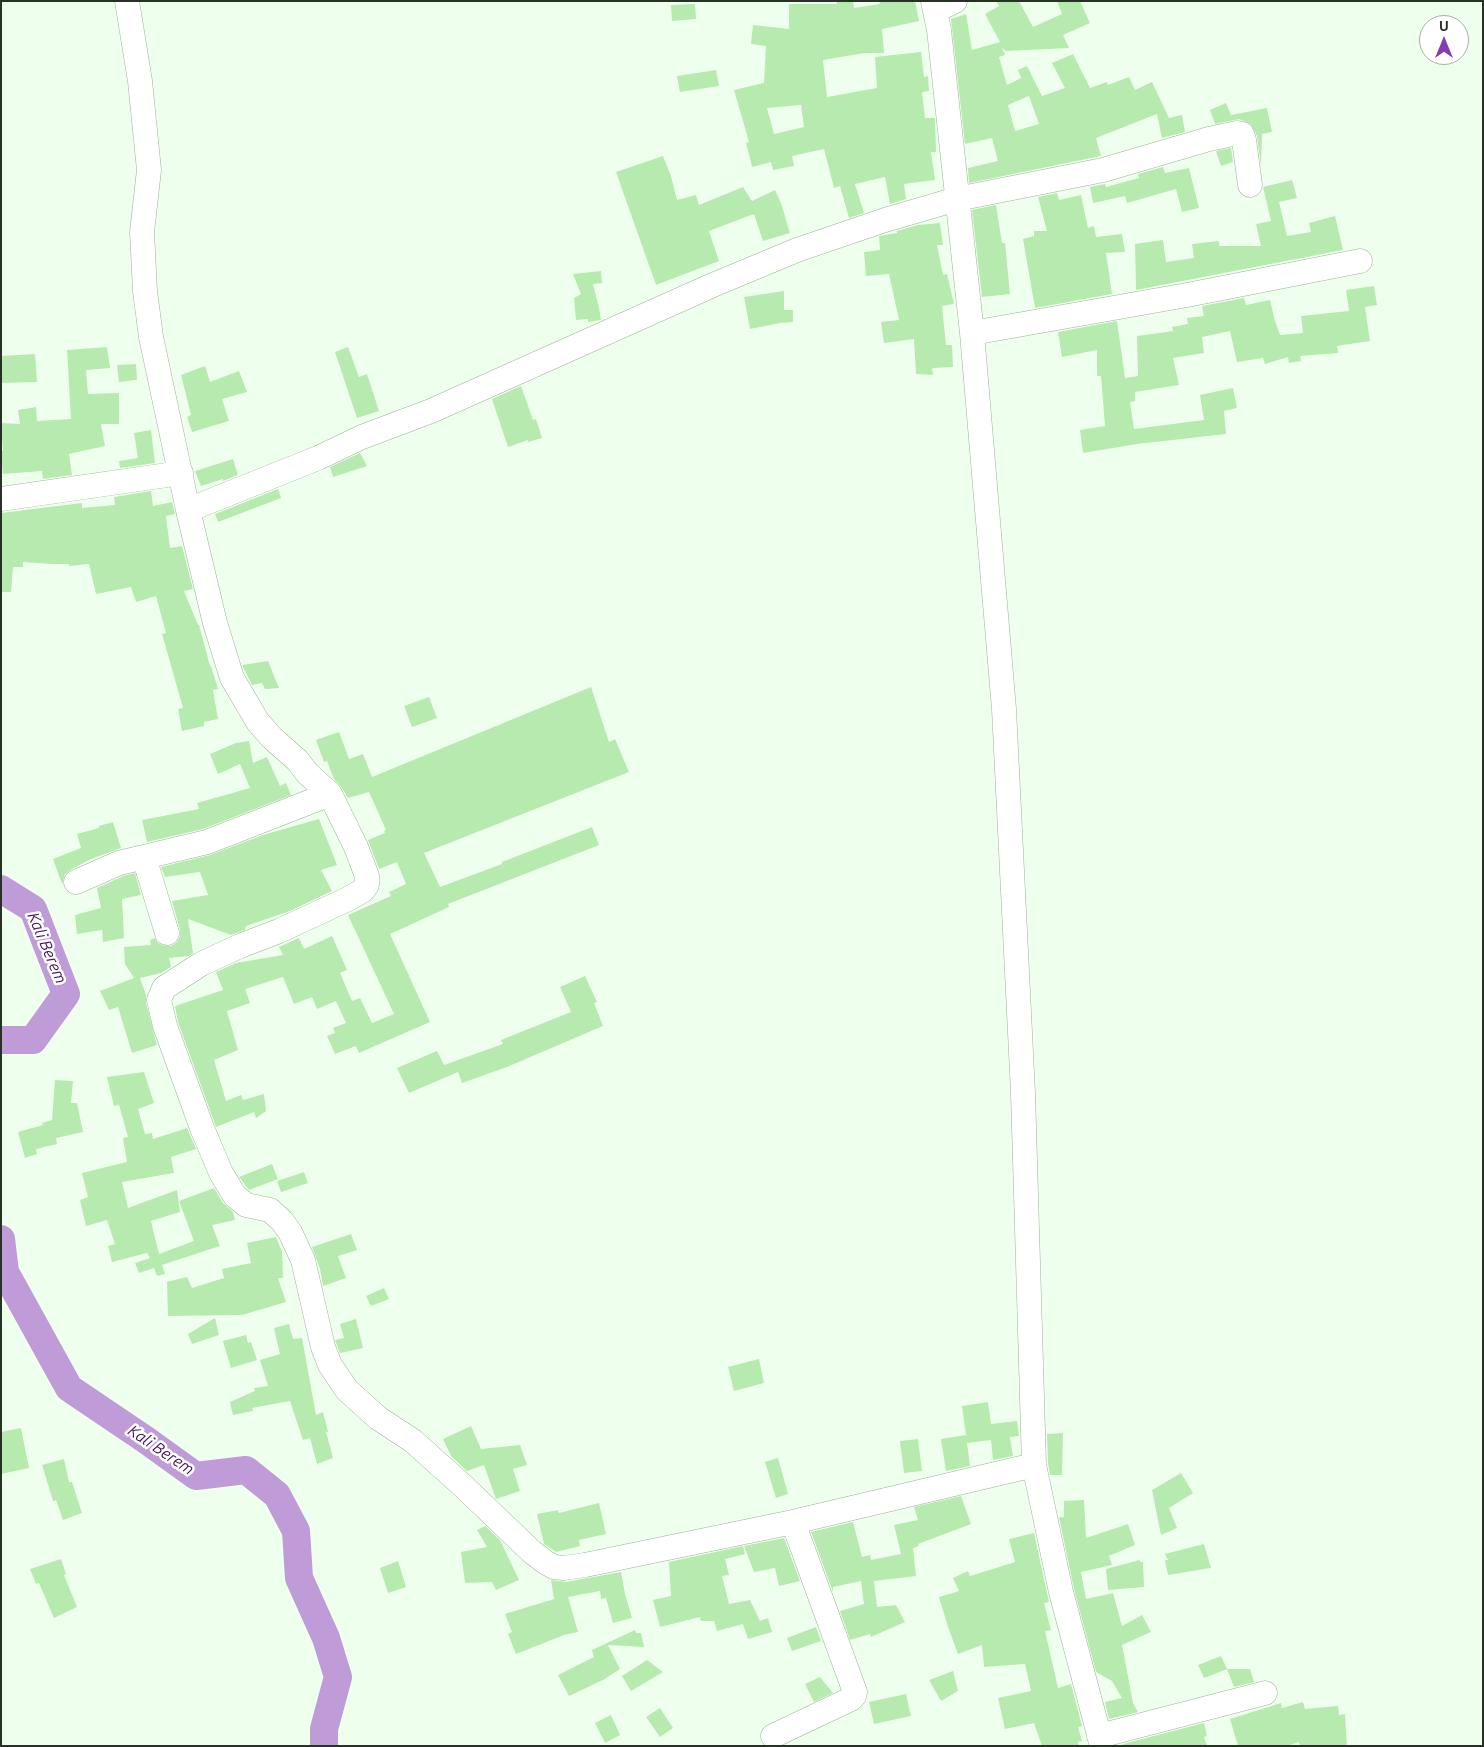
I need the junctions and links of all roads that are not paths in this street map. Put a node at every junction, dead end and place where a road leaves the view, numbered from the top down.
1 (127, 1) edge
2 (941, 5) edge
3 (1250, 185) dead end
4 (957, 199) junction
5 (1360, 261) dead end
6 (972, 333) junction
7 (181, 473) junction
8 (1, 499) edge
9 (188, 510) junction
10 (330, 794) junction
11 (144, 857) junction
12 (76, 882) dead end
13 (167, 933) dead end
14 (1034, 1465) junction
15 (793, 1522) junction
16 (1265, 1693) dead end
17 (773, 1736) dead end
18 (1100, 1741) edge

1 - 7 street
2 - 4 street
3 - 4 street
4 - 6 street
4 - 9 street
5 - 6 street
6 - 14 street
7 - 8 street
7 - 9 street
9 - 10 street
10 - 11 street
10 - 15 street
11 - 12 street
11 - 13 street
14 - 15 street
14 - 18 street
15 - 17 street
16 - 18 street

